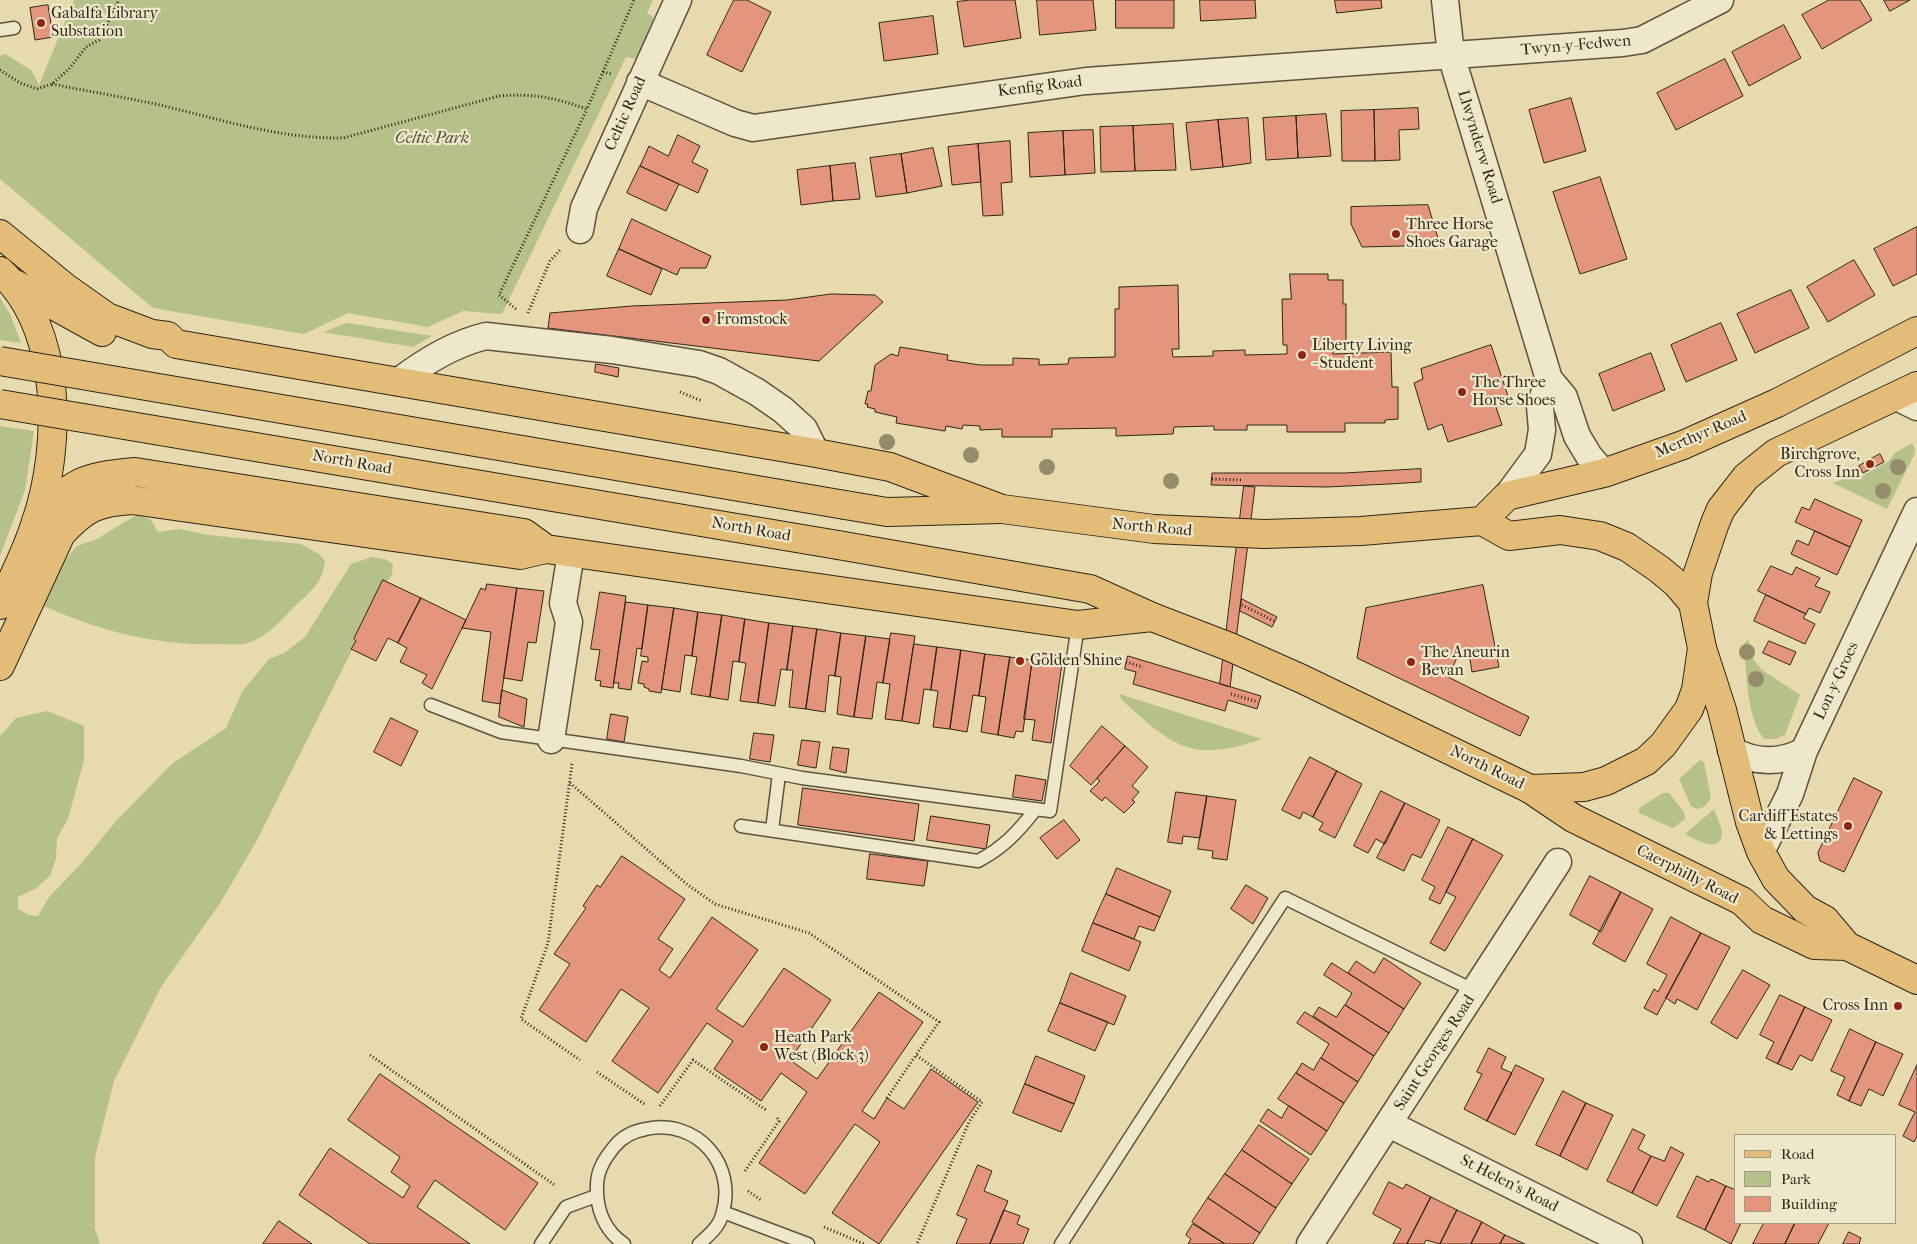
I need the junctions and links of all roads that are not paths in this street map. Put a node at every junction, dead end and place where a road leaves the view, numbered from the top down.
1 (678, 0) edge
2 (1445, 0) edge
3 (1720, 0) edge
4 (14, 28) dead end
5 (0, 30) edge
6 (1451, 55) junction
7 (640, 82) junction
8 (580, 230) road end
9 (0, 234) edge
10 (6, 276) edge
11 (1917, 331) edge
12 (176, 344) junction
13 (0, 361) edge
14 (1549, 379) junction
15 (398, 382) junction
16 (1910, 397) edge
17 (0, 404) edge
18 (816, 453) junction
19 (1604, 473) junction
20 (1507, 496) junction
21 (1002, 509) junction
22 (1917, 511) edge
23 (36, 521) junction
24 (1482, 521) junction
25 (558, 551) junction
26 (1693, 603) junction
27 (0, 605) edge
28 (1152, 617) junction
29 (1078, 625) junction
30 (1702, 648) junction
31 (0, 666) edge
32 (431, 704) dead end
33 (551, 740) junction
34 (1731, 750) junction
35 (1804, 751) junction
36 (779, 774) junction
37 (1530, 789) junction
38 (1035, 810) junction
39 (741, 826) dead end
40 (772, 830) junction
41 (1761, 852) junction
42 (1558, 862) dead end
43 (1847, 946) junction
44 (1917, 980) edge
45 (1475, 991) junction
46 (1389, 1124) junction
47 (596, 1196) junction
48 (723, 1212) junction
49 (541, 1244) edge
50 (624, 1244) edge
51 (699, 1244) edge
52 (808, 1244) edge
53 (1061, 1244) edge
54 (1310, 1244) edge
55 (1629, 1244) edge

1 - 7 street, Celtic Road
2 - 6 street, Llwynderw Road
3 - 6 street, Twyn-y-Fedwen
4 - 5 lane
6 - 7 street, Kenfig Road
6 - 14 street, Llwynderw Road
7 - 8 street, Celtic Road
9 - 12 main road
10 - 12 main road
10 - 23 main road
11 - 19 main road, Merthyr Road
12 - 15 main road
13 - 21 main road, North Road, bridge
14 - 19 street, Llwynderw Road
14 - 20 street
15 - 18 main road
15 - 18 street
16 - 26 main road
17 - 28 main road, North Road, bridge
18 - 21 main road
19 - 20 main road, Merthyr Road
20 - 24 main road
21 - 24 main road, North Road
22 - 35 street, Lon-y-Groes
23 - 25 main road
23 - 27 main road
24 - 26 main road
25 - 29 main road
25 - 31 main road
25 - 33 street
26 - 30 main road, North Road
28 - 29 main road
28 - 37 main road, North Road
29 - 38 lane
30 - 34 main road, Caerphilly Road
30 - 37 main road, North Road
32 - 33 lane
33 - 36 lane
34 - 35 street
34 - 41 main road, Caerphilly Road
35 - 41 street, Lon-y-Groes
36 - 38 lane
36 - 40 lane
37 - 43 main road, Caerphilly Road
38 - 40 lane
39 - 40 lane
41 - 43 main road, Caerphilly Road
42 - 45 street, Saint Georges Road
43 - 44 main road, Caerphilly Road
45 - 46 street, Saint Georges Road
45 - 53 lane
46 - 54 street, Saint Georges Road
46 - 55 street, St Helen's Road
47 - 48 lane
47 - 49 lane
47 - 50 lane
48 - 51 lane
48 - 52 lane

